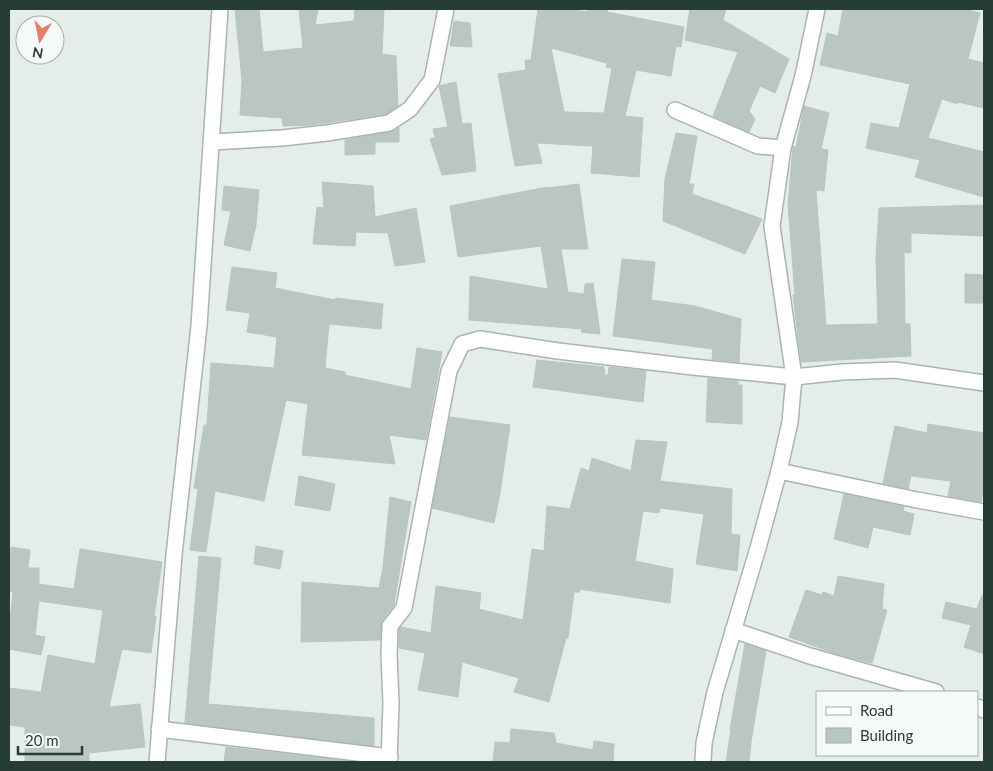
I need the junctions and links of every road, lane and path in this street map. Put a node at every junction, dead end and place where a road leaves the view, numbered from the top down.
1 (220, 9) edge
2 (446, 9) edge
3 (817, 9) edge
4 (675, 110) dead end
5 (212, 142) junction
6 (783, 148) junction
7 (794, 377) junction
8 (984, 383) edge
9 (779, 470) junction
10 (984, 512) edge
11 (734, 630) junction
12 (932, 691) edge
13 (159, 729) junction
14 (390, 760) edge
15 (156, 762) edge
16 (702, 762) edge

1 - 5 street
2 - 5 street
3 - 6 street
4 - 6 street
5 - 13 street
6 - 7 street
7 - 8 street
7 - 9 street
7 - 14 street
9 - 10 street
9 - 11 street
11 - 12 street
11 - 16 street
13 - 14 street
13 - 15 street

